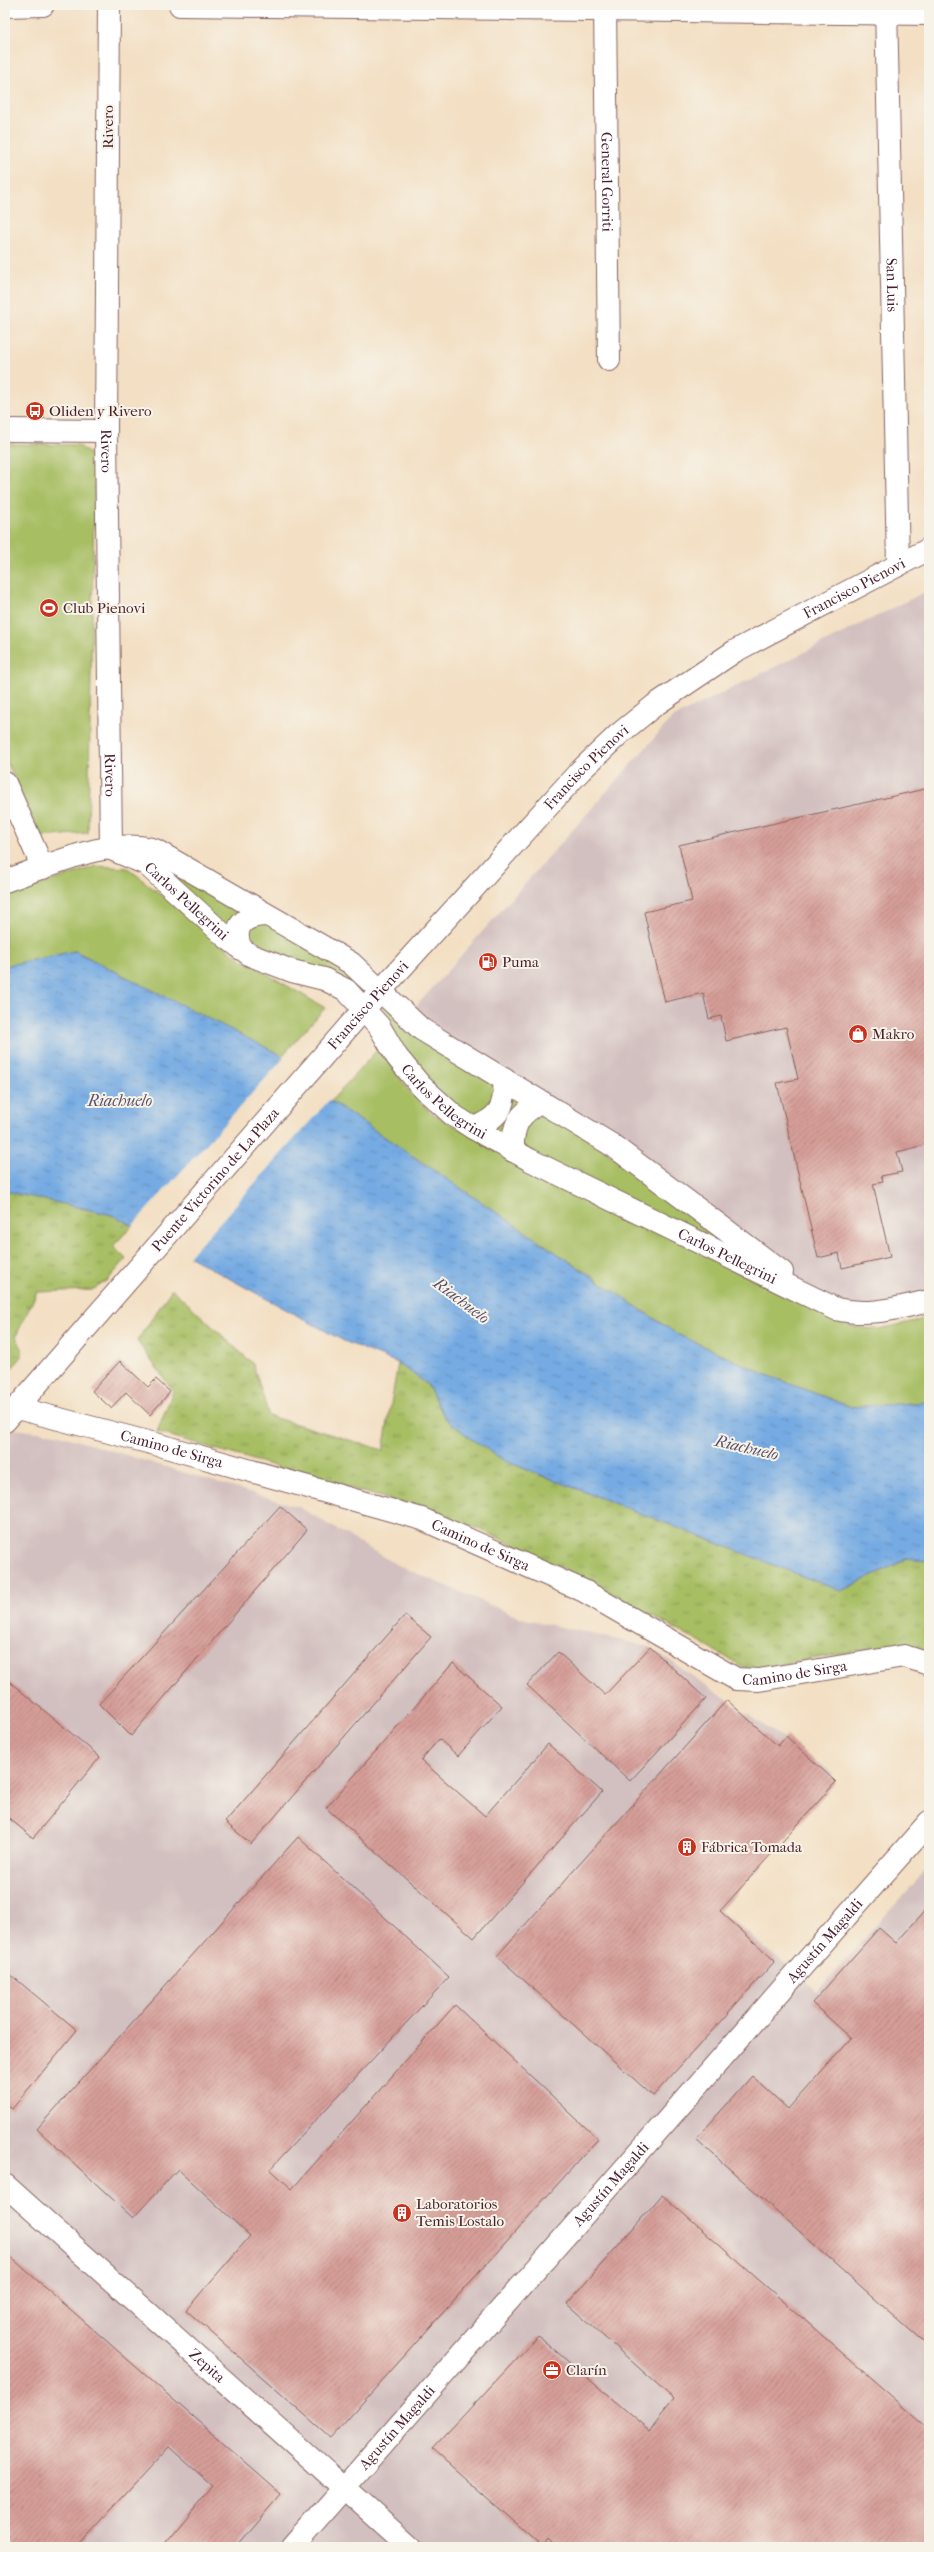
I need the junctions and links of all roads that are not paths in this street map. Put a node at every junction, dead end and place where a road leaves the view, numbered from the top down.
1 (43, 5) edge
2 (109, 5) edge
3 (180, 5) edge
4 (5, 6) edge
5 (605, 8) edge
6 (886, 10) edge
7 (929, 14) edge
8 (609, 360) dead end
9 (5, 430) edge
10 (106, 431) junction
11 (929, 549) edge
12 (898, 564) junction
13 (5, 783) edge
14 (111, 849) junction
15 (43, 868) junction
16 (5, 881) edge
17 (266, 916) junction
18 (241, 949) junction
19 (381, 990) junction
20 (364, 1008) junction
21 (312, 1069) joint
22 (504, 1079) junction
23 (542, 1102) junction
24 (473, 1128) junction
25 (513, 1151) junction
26 (929, 1301) edge
27 (822, 1303) junction
28 (11, 1415) edge
29 (929, 1664) edge
30 (929, 1822) edge
31 (5, 2185) edge
32 (343, 2489) junction
33 (292, 2547) edge
34 (410, 2547) edge

1 - 4 street
2 - 10 street, Rivero
3 - 5 street
5 - 6 street
5 - 8 street, General Gorriti
6 - 7 street
6 - 12 street, San Luis
9 - 10 street
10 - 14 street, Rivero
11 - 12 street, Francisco Pienovi
12 - 19 street, Francisco Pienovi
13 - 15 street
14 - 15 street, Carlos Pellegrini
14 - 17 street, Carlos Pellegrini
14 - 18 street, Carlos Pellegrini
15 - 16 street, Carlos Pellegrini
17 - 18 street
17 - 19 street, Carlos Pellegrini
18 - 20 street, Carlos Pellegrini
19 - 20 street, Francisco Pienovi
19 - 22 street, Carlos Pellegrini
20 - 21 street, Francisco Pienovi
20 - 24 street, Carlos Pellegrini
21 - 28 street, Puente Victorino de La Plaza
22 - 23 street, Carlos Pellegrini
22 - 24 street
23 - 25 street
23 - 27 street, Carlos Pellegrini
24 - 25 street, Carlos Pellegrini
25 - 27 street, Carlos Pellegrini
26 - 27 street, Carlos Pellegrini
28 - 29 street, Camino de Sirga
30 - 32 street, Agustín Magaldi
31 - 32 street, Zepita
32 - 33 street, Agustín Magaldi
32 - 34 street, Zepita

